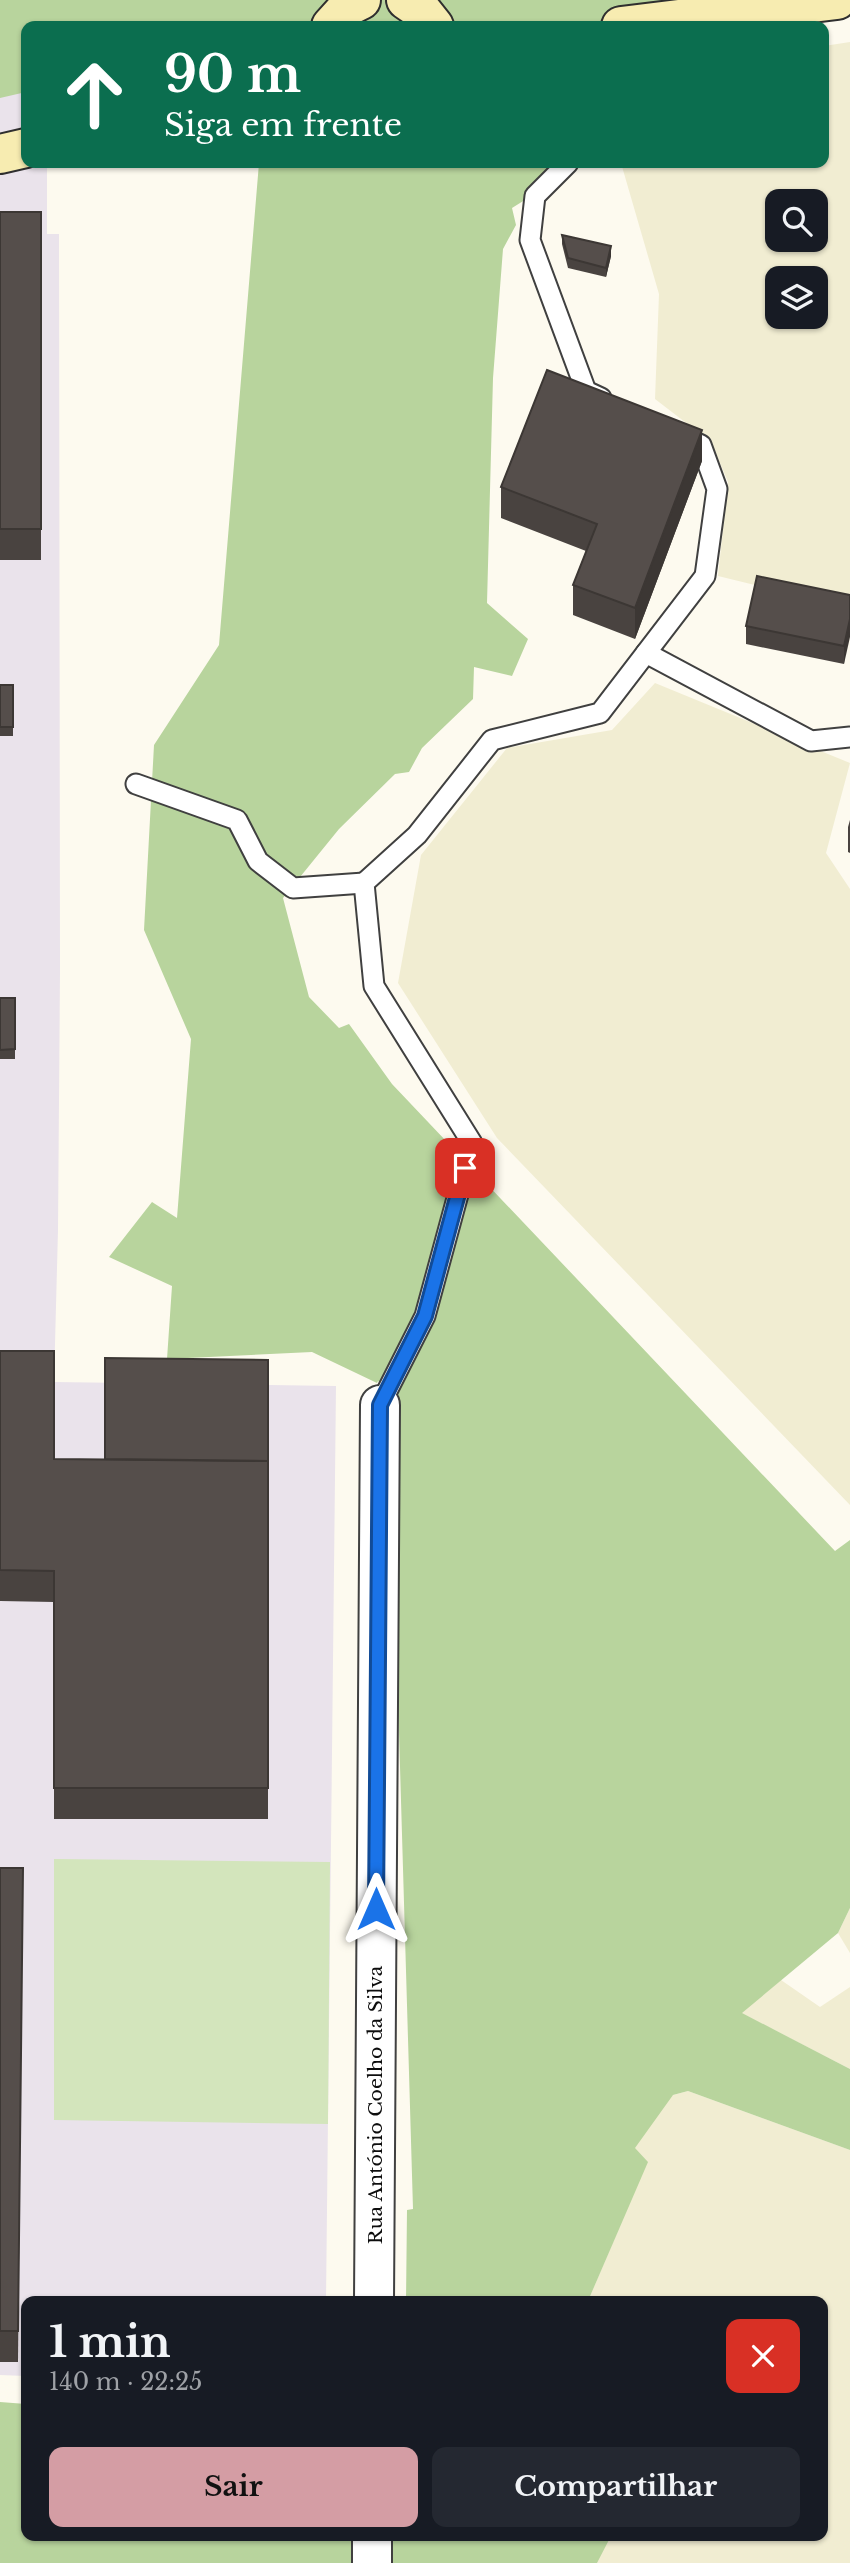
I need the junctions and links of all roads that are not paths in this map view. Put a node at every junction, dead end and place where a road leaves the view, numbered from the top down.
1 (361, 0) edge
2 (406, 0) edge
3 (837, 0) edge
4 (336, 21) edge
5 (430, 21) edge
6 (663, 21) edge
7 (21, 149) edge
8 (0, 154) edge
9 (563, 168) edge
10 (621, 407) edge
11 (666, 429) edge
12 (646, 653) junction
13 (850, 737) edge
14 (136, 784) dead end
15 (364, 883) junction
16 (380, 1405) joint
17 (374, 2296) edge
18 (372, 2541) edge
19 (372, 2563) edge

1 - 4 street
2 - 5 street
3 - 6 street
7 - 8 street
9 - 10 lane
11 - 12 lane
12 - 13 lane
12 - 15 lane
14 - 15 lane
15 - 16 lane
16 - 17 street, Rua António Coelho da Silva
18 - 19 street

